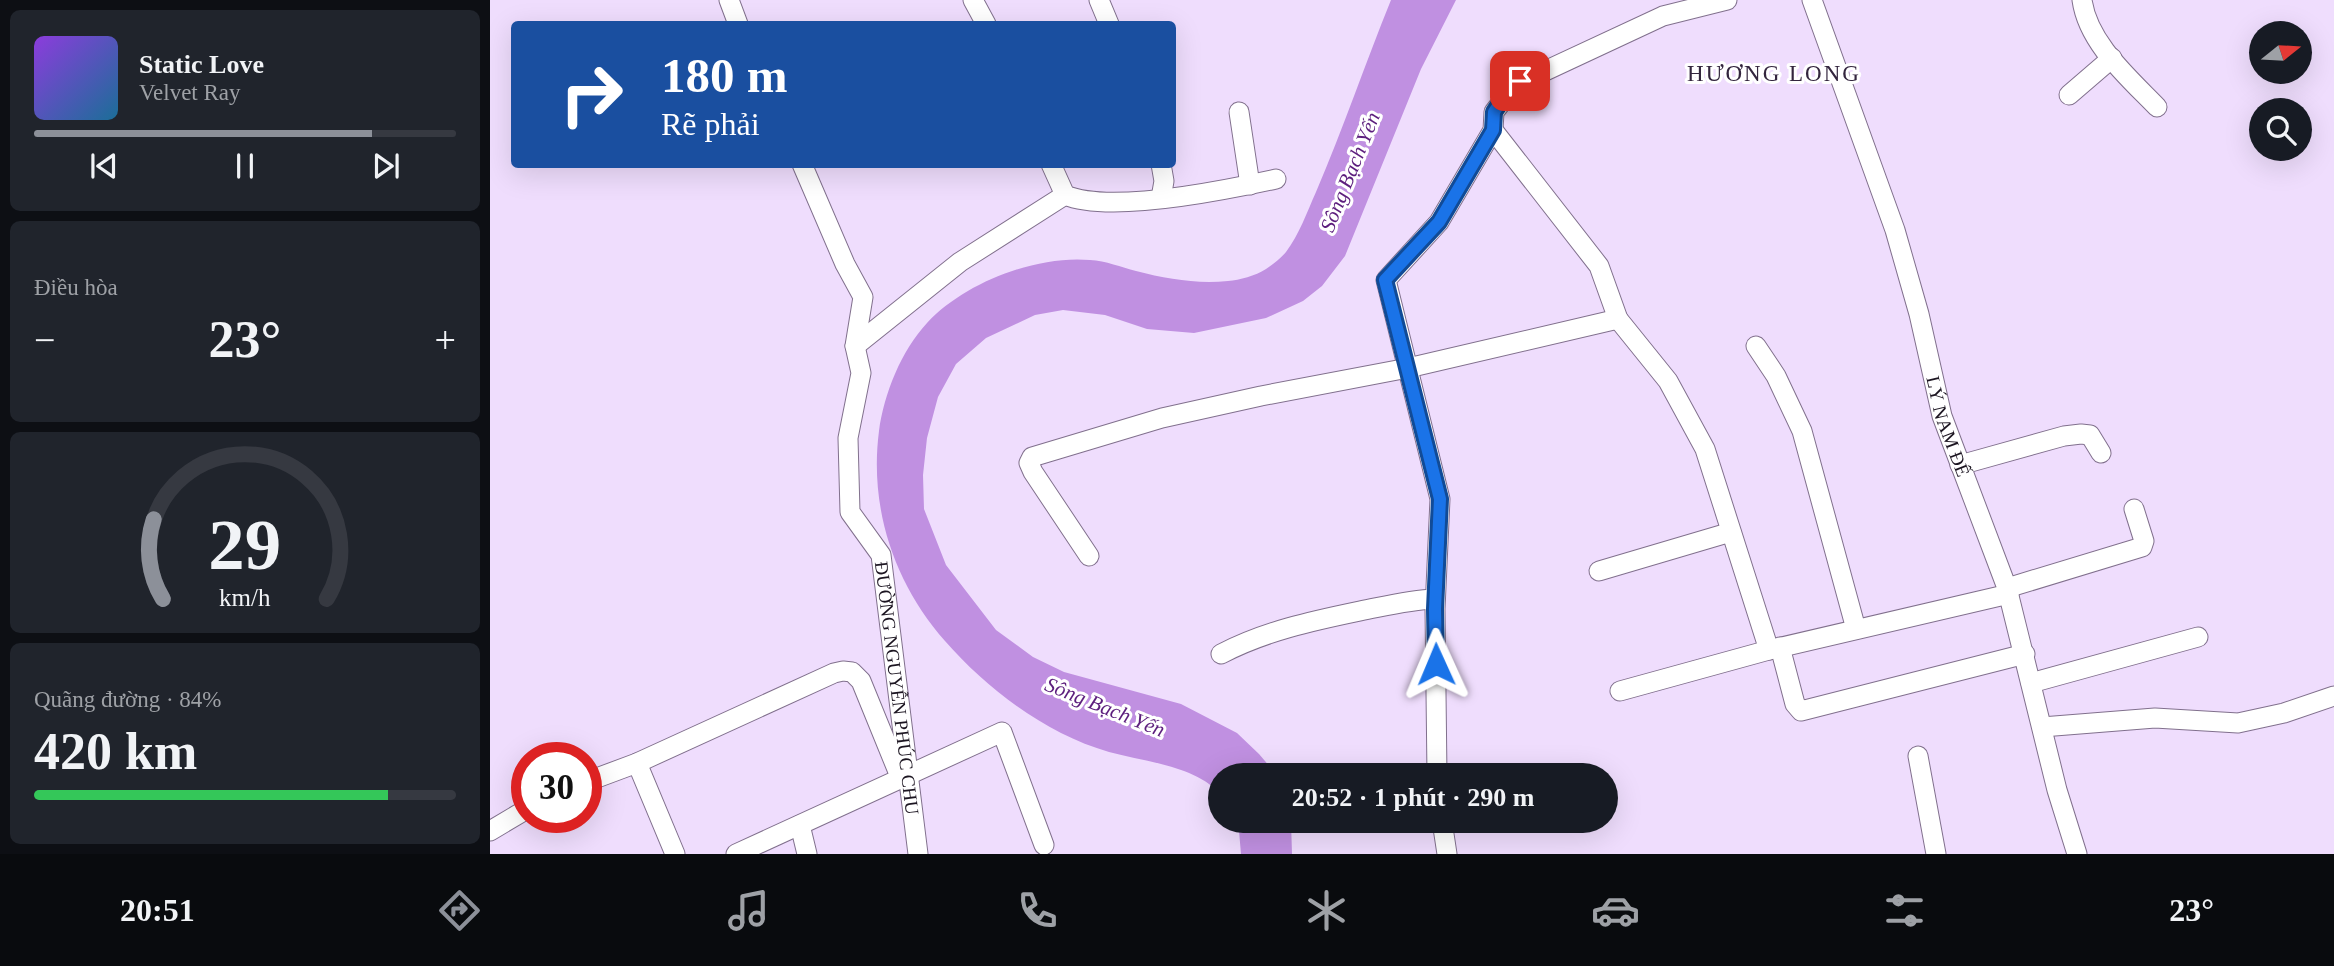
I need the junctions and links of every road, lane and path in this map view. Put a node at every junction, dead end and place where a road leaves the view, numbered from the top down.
1 (729, 0) edge
2 (973, 0) edge
3 (1099, 0) edge
4 (1727, 0) edge
5 (1811, 0) edge
6 (2082, 0) edge
7 (737, 21) edge
8 (984, 21) edge
9 (1108, 21) edge
10 (2112, 58) junction
11 (2069, 94) dead end
12 (2157, 107) dead end
13 (1239, 113) dead end
14 (1493, 130) junction
15 (803, 168) edge
16 (1053, 168) edge
17 (1162, 168) edge
18 (1276, 180) dead end
19 (1250, 185) junction
20 (1065, 195) junction
21 (1161, 198) junction
22 (1618, 319) junction
23 (855, 346) junction
24 (1756, 346) dead end
25 (1408, 368) junction
26 (2101, 453) dead end
27 (1960, 465) junction
28 (2134, 509) dead end
29 (1731, 532) junction
30 (1089, 556) dead end
31 (1599, 571) dead end
32 (2008, 591) junction
33 (1435, 599) junction
34 (1856, 629) junction
35 (2198, 637) dead end
36 (1774, 649) junction
37 (1221, 654) dead end
38 (2025, 654) junction
39 (2031, 683) junction
40 (1620, 691) dead end
41 (2334, 696) edge
42 (2042, 727) junction
43 (1918, 756) dead end
44 (1437, 763) edge
45 (637, 764) junction
46 (602, 776) edge
47 (905, 778) junction
48 (511, 819) edge
49 (800, 825) junction
50 (490, 831) edge
51 (1444, 833) edge
52 (1044, 845) dead end
53 (675, 854) edge
54 (736, 854) edge
55 (807, 854) edge
56 (918, 854) edge
57 (1447, 854) edge
58 (1936, 854) edge
59 (2077, 854) edge

1 - 7 street
2 - 8 street
3 - 9 street
4 - 14 street
5 - 27 street, LÝ NAM ĐẾ
6 - 10 street
10 - 11 street
10 - 12 street
13 - 19 street
14 - 22 street
14 - 25 street
15 - 23 street, ĐƯỜNG NGUYỄN PHÚC CHU
16 - 20 street
17 - 21 street
18 - 19 street
19 - 21 street
20 - 21 street
20 - 23 street
22 - 25 street
22 - 29 street
23 - 47 street, ĐƯỜNG NGUYỄN PHÚC CHU
24 - 34 street
25 - 30 street
25 - 33 street
26 - 27 street
27 - 32 street, LÝ NAM ĐẾ
28 - 32 street
29 - 31 street
29 - 36 street
32 - 34 street
32 - 38 street, LÝ NAM ĐẾ
33 - 37 street
33 - 44 street
34 - 36 street
35 - 39 street
36 - 38 street
36 - 40 street
38 - 39 street, LÝ NAM ĐẾ
39 - 42 street, LÝ NAM ĐẾ
41 - 42 street
42 - 59 street, LÝ NAM ĐẾ
43 - 58 street
45 - 46 street
45 - 47 street
45 - 53 street
47 - 49 street
47 - 52 street
47 - 56 street, ĐƯỜNG NGUYỄN PHÚC CHU
48 - 50 street
49 - 54 street
49 - 55 street
51 - 57 street

